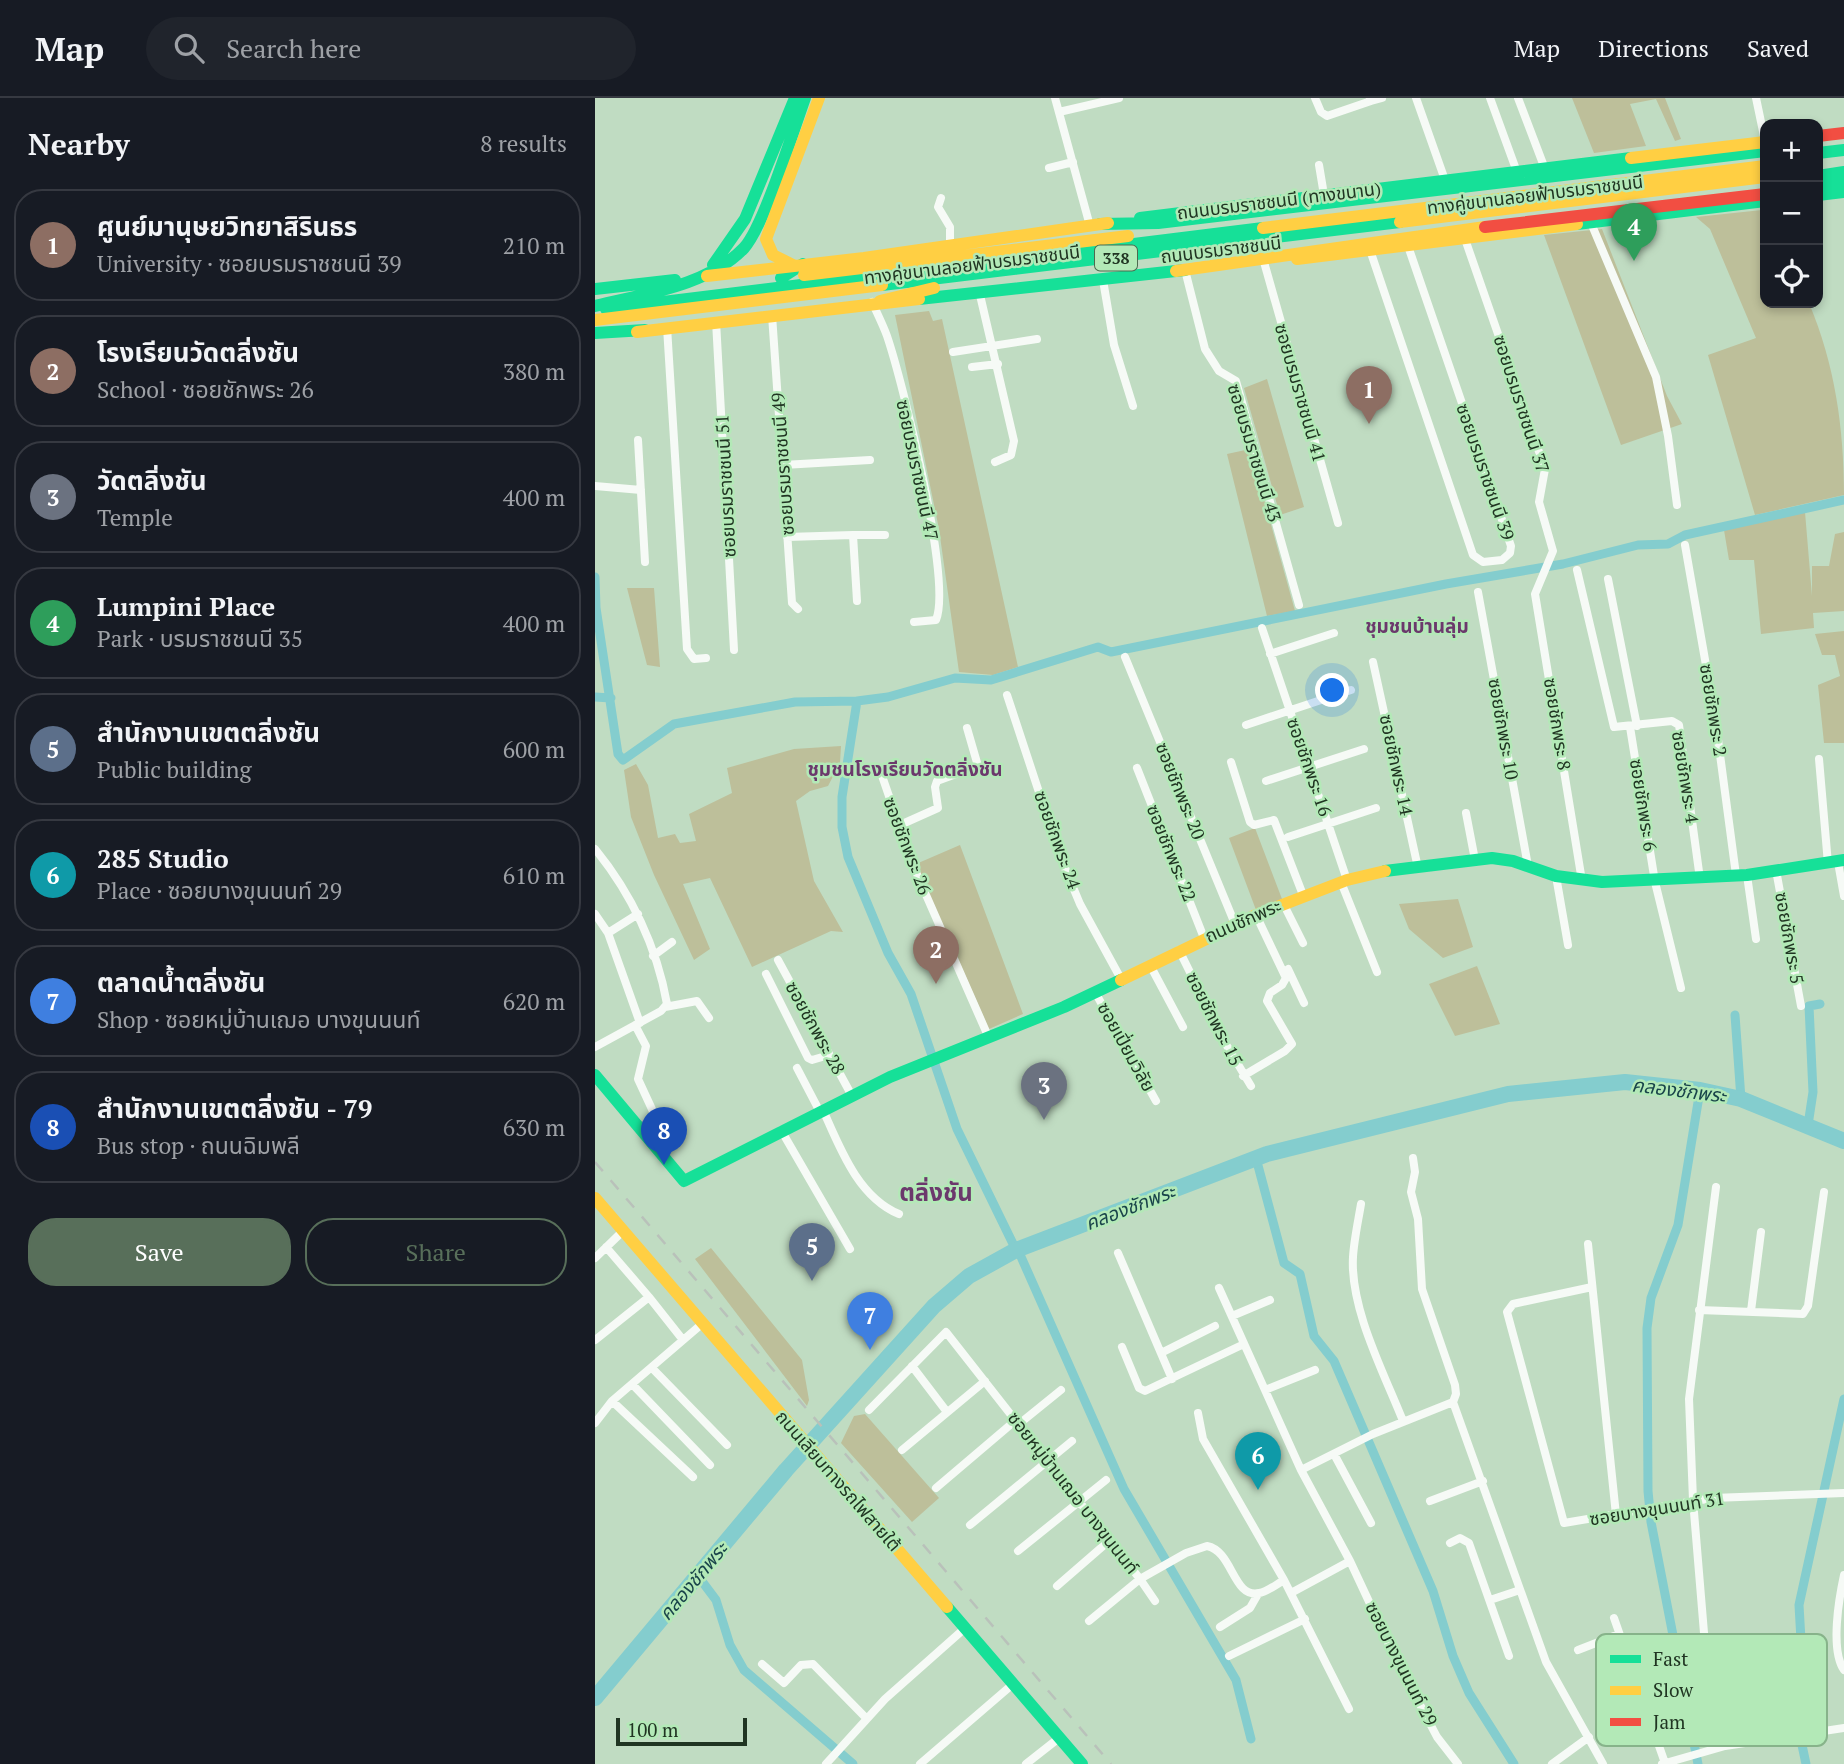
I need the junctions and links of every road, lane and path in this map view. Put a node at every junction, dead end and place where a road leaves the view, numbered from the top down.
1 (795, 98) edge
2 (805, 98) edge
3 (819, 98) edge
4 (1055, 98) edge
5 (1119, 98) edge
6 (1315, 98) edge
7 (1382, 98) edge
8 (1416, 98) edge
9 (1490, 98) edge
10 (1518, 98) edge
11 (1756, 98) edge
12 (1370, 100) edge
13 (1087, 102) edge
14 (1059, 113) junction
15 (1760, 119) edge
16 (1844, 133) edge
17 (1823, 135) edge
18 (1760, 142) edge
19 (1823, 152) edge
20 (1760, 153) edge
21 (1844, 153) edge
22 (1823, 158) edge
23 (1760, 160) edge
24 (1073, 162) junction
25 (1319, 165) dead end
26 (1760, 167) edge
27 (1049, 168) dead end
28 (1545, 169) junction
29 (1844, 170) edge
30 (1517, 172) junction
31 (1823, 172) edge
32 (1445, 180) junction
33 (1760, 180) edge
34 (1760, 181) edge
35 (1844, 184) edge
36 (1823, 186) edge
37 (1636, 188) junction
38 (1844, 192) edge
39 (1823, 194) edge
40 (1324, 195) junction
41 (1760, 195) edge
42 (941, 198) dead end
43 (1760, 202) edge
44 (1591, 223) junction
45 (1095, 225) junction
46 (736, 236) junction
47 (766, 239) junction
48 (1465, 239) junction
49 (950, 246) junction
50 (1371, 246) junction
51 (1408, 246) junction
52 (1264, 262) junction
53 (798, 265) junction
54 (1180, 270) junction
55 (699, 276) junction
56 (781, 278) junction
57 (1103, 280) junction
58 (595, 289) edge
59 (980, 295) junction
60 (876, 301) junction
61 (595, 306) edge
62 (772, 315) junction
63 (595, 320) edge
64 (716, 321) junction
65 (667, 327) junction
66 (645, 330) junction
67 (595, 333) edge
68 (595, 339) edge
69 (1037, 339) dead end
70 (993, 345) junction
71 (953, 352) dead end
72 (998, 363) junction
73 (972, 367) dead end
74 (1132, 406) dead end
75 (638, 440) dead end
76 (870, 460) dead end
77 (995, 462) dead end
78 (783, 465) junction
79 (595, 486) edge
80 (638, 490) junction
81 (1677, 505) dead end
82 (1338, 523) dead end
83 (853, 535) junction
84 (885, 535) dead end
85 (787, 537) junction
86 (1685, 545) dead end
87 (645, 562) dead end
88 (1544, 570) joint
89 (1577, 570) dead end
90 (1608, 579) dead end
91 (1478, 592) dead end
92 (857, 601) dead end
93 (1299, 605) dead end
94 (798, 609) dead end
95 (914, 622) dead end
96 (1262, 628) dead end
97 (1334, 634) dead end
98 (734, 650) dead end
99 (1270, 654) junction
100 (1125, 657) dead end
101 (706, 658) dead end
102 (1373, 662) dead end
103 (1351, 690) dead end
104 (1007, 695) dead end
105 (1289, 710) junction
106 (1247, 725) dead end
107 (1633, 727) junction
108 (967, 728) dead end
109 (1364, 748) dead end
110 (1819, 759) dead end
111 (1231, 762) dead end
112 (1310, 767) junction
113 (1137, 768) dead end
114 (880, 770) dead end
115 (1266, 781) dead end
116 (1375, 808) dead end
117 (1466, 813) dead end
118 (1328, 822) junction
119 (900, 825) junction
120 (1288, 837) dead end
121 (595, 849) edge
122 (1475, 860) junction
123 (1837, 862) edge
124 (1528, 866) junction
125 (1418, 868) junction
126 (1776, 870) junction
127 (1741, 875) junction
128 (1556, 876) junction
129 (1700, 879) junction
130 (1344, 881) junction
131 (1581, 881) junction
132 (1655, 882) junction
133 (1303, 895) junction
134 (1844, 896) edge
135 (1283, 903) junction
136 (595, 914) edge
137 (638, 914) junction
138 (1258, 914) junction
139 (1235, 924) junction
140 (608, 933) junction
141 (1204, 938) junction
142 (1756, 939) dead end
143 (673, 942) dead end
144 (1303, 943) dead end
145 (1568, 945) dead end
146 (1179, 950) junction
147 (653, 956) junction
148 (778, 960) dead end
149 (1150, 965) junction
150 (1377, 972) dead end
151 (766, 974) dead end
152 (1121, 979) junction
153 (1681, 988) dead end
154 (1095, 992) junction
155 (1304, 1003) dead end
156 (1801, 1006) dead end
157 (663, 1009) junction
158 (709, 1017) dead end
159 (638, 1024) junction
160 (1183, 1027) dead end
161 (988, 1036) junction
162 (595, 1047) edge
163 (829, 1055) junction
164 (797, 1068) dead end
165 (595, 1074) edge
166 (1244, 1076) junction
167 (1251, 1086) dead end
168 (852, 1096) junction
169 (1156, 1101) dead end
170 (822, 1111) junction
171 (781, 1130) junction
172 (652, 1143) junction
173 (1413, 1158) dead end
174 (1716, 1187) dead end
175 (1824, 1192) dead end
176 (595, 1198) edge
177 (1361, 1204) dead end
178 (899, 1214) dead end
179 (624, 1230) junction
180 (1761, 1232) dead end
181 (1588, 1244) dead end
182 (606, 1247) junction
183 (850, 1249) dead end
184 (1118, 1254) dead end
185 (595, 1258) edge
186 (1592, 1287) junction
187 (1219, 1288) dead end
188 (649, 1297) junction
189 (1270, 1300) dead end
190 (1699, 1310) junction
191 (1751, 1311) junction
192 (1232, 1316) junction
193 (704, 1325) junction
194 (1215, 1326) dead end
195 (595, 1340) edge
196 (683, 1340) junction
197 (1244, 1344) junction
198 (1122, 1347) dead end
199 (1161, 1353) junction
200 (912, 1367) junction
201 (652, 1368) junction
202 (1315, 1370) dead end
203 (1172, 1378) junction
204 (985, 1381) junction
205 (632, 1384) junction
206 (1061, 1390) dead end
207 (1265, 1390) junction
208 (612, 1401) junction
209 (1453, 1402) junction
210 (869, 1410) dead end
211 (947, 1412) junction
212 (1198, 1413) dead end
213 (1403, 1421) junction
214 (1018, 1422) junction
215 (595, 1423) edge
216 (1072, 1441) dead end
217 (727, 1445) dead end
218 (902, 1450) dead end
219 (1334, 1454) junction
220 (1048, 1460) junction
221 (710, 1465) dead end
222 (1301, 1470) junction
223 (693, 1477) dead end
224 (1106, 1480) dead end
225 (1483, 1481) junction
226 (936, 1488) dead end
227 (1844, 1493) edge
228 (1693, 1500) junction
229 (1080, 1501) junction
230 (1430, 1501) dead end
231 (1616, 1515) junction
232 (1371, 1523) dead end
233 (970, 1525) dead end
234 (1110, 1540) junction
235 (1450, 1543) dead end
236 (1018, 1551) dead end
237 (1350, 1561) junction
238 (1844, 1575) edge
239 (1140, 1579) junction
240 (1285, 1580) junction
241 (1057, 1586) dead end
242 (1520, 1590) junction
243 (1291, 1593) junction
244 (1258, 1594) junction
245 (1155, 1601) dead end
246 (1490, 1601) junction
247 (1614, 1618) dead end
248 (1305, 1619) junction
249 (1089, 1621) dead end
250 (1220, 1627) dead end
251 (964, 1629) junction
252 (1619, 1634) edge
253 (1704, 1634) edge
254 (1596, 1643) edge
255 (1578, 1650) dead end
256 (1229, 1656) dead end
257 (1509, 1656) dead end
258 (762, 1664) dead end
259 (1844, 1670) edge
260 (1013, 1684) junction
261 (1349, 1709) dead end
262 (867, 1719) junction
263 (1589, 1737) junction
264 (1059, 1738) junction
265 (1657, 1746) edge
266 (1725, 1746) edge
267 (1663, 1763) edge
268 (827, 1764) edge
269 (920, 1764) edge
270 (1025, 1764) edge
271 (1082, 1764) edge
272 (1458, 1764) edge
273 (1552, 1764) edge
274 (1603, 1764) edge

1 - 46 main road
2 - 61 main road
3 - 47 main road
4 - 14 street
5 - 13 street
6 - 12 street
7 - 12 street
8 - 32 street
9 - 30 street
10 - 28 street
11 - 15 street
13 - 14 street
14 - 24 street
16 - 17 main road
18 - 28 main road, ถนนบรมราชชนนี (ทางขนาน) / 338
19 - 21 main road
20 - 45 main road
21 - 22 main road
23 - 56 main road, ถนนบรมราชชนนี / 338
24 - 27 street
24 - 45 street
25 - 40 street
26 - 37 main road, ทางคู่ขนานลอยฟ้าบรมราชชนนี
28 - 30 main road, ถนนบรมราชชนนี (ทางขนาน) / 338
29 - 31 main road
30 - 32 main road, ถนนบรมราชชนนี (ทางขนาน) / 338
32 - 40 main road, ถนนบรมราชชนนี (ทางขนาน) / 338
33 - 37 main road, ทางคู่ขนานลอยฟ้าบรมราชชนนี
34 - 60 main road, ถนนบรมราชชนนี / 338
35 - 36 main road
37 - 61 main road, ทางคู่ขนานลอยฟ้าบรมราชชนนี / 338
37 - 63 main road, ทางคู่ขนานลอยฟ้าบรมราชชนนี / 338
38 - 39 main road
40 - 45 main road, ถนนบรมราชชนนี (ทางขนาน) / 338
41 - 50 main road
42 - 49 street
43 - 44 main road, 338
44 - 48 main road, 338
44 - 81 street
45 - 49 main road, ถนนบรมราชชนนี (ทางขนาน) / 338
46 - 47 main road
46 - 55 main road
47 - 53 main road
48 - 51 main road, 338
48 - 88 street, ซอยบรมราชชนนี 37
49 - 53 main road, ถนนบรมราชชนนี (ทางขนาน) / 338
50 - 51 main road, 338
50 - 51 street, ซอยบรมราชชนนี 39
50 - 52 main road, 338
50 - 54 main road
52 - 54 main road, 338
52 - 82 street, ซอยบรมราชชนนี 41
53 - 55 main road, 338
53 - 56 main road
54 - 57 main road, 338
54 - 93 street, ซอยบรมราชชนนี 43
55 - 58 main road, 338
56 - 61 main road, ถนนบรมราชชนนี
57 - 59 main road, 338
57 - 74 street
59 - 60 main road, 338
59 - 70 street
60 - 62 main road, ถนนบรมราชชนนี / 338
60 - 95 street, ซอยบรมราชชนนี 47
62 - 64 main road, ถนนบรมราชชนนี / 338
62 - 78 street, ซอยบรมราชชนนี 49
64 - 65 main road, ถนนบรมราชชนนี / 338
64 - 98 street, ซอยบรมราชชนนี 51
65 - 66 main road, ถนนบรมราชชนนี / 338
65 - 101 street
66 - 67 main road, ถนนบรมราชชนนี / 338
66 - 68 main road, 338
69 - 70 street
70 - 71 street
70 - 72 street
72 - 73 street
72 - 77 street
75 - 80 street
76 - 78 street
78 - 85 street, ซอยบรมราชชนนี 49
79 - 80 street
80 - 87 street
83 - 84 street
83 - 85 street
83 - 92 street
85 - 94 street, ซอยบรมราชชนนี 49
86 - 127 street, ซอยชักพระ 2
88 - 131 street, ซอยชักพระ 8
89 - 107 street
90 - 107 street, ซอยชักพระ 6
91 - 124 street, ซอยชักพระ 10
96 - 99 street, ซอยชักพระ 16
97 - 99 street
99 - 105 street, ซอยชักพระ 16
100 - 139 street, ซอยชักพระ 20
102 - 125 street, ซอยชักพระ 14
103 - 105 street
104 - 152 street, ซอยชักพระ 24
105 - 106 street
105 - 112 street, ซอยชักพระ 16
107 - 129 street, ซอยชักพระ 4
107 - 132 street, ซอยชักพระ 6
108 - 119 street
109 - 112 street
110 - 123 street
111 - 133 street
112 - 115 street
112 - 118 street, ซอยชักพระ 16
113 - 141 street, ซอยชักพระ 22
114 - 119 street, ซอยชักพระ 26
116 - 118 street
117 - 122 street
118 - 120 street
118 - 130 street, ซอยชักพระ 16
119 - 161 street, ซอยชักพระ 26
121 - 137 street
122 - 124 main road, ถนนชักพระ
122 - 125 main road, ถนนชักพระ
123 - 126 main road, ถนนชักพระ
123 - 134 street
124 - 128 main road, ถนนชักพระ
125 - 130 main road, ถนนชักพระ
126 - 127 main road, ถนนชักพระ
126 - 156 street, ซอยชักพระ 5
127 - 129 main road, ถนนชักพระ
127 - 142 street, ซอยชักพระ 2
128 - 131 main road, ถนนชักพระ
128 - 145 street
129 - 132 main road, ถนนชักพระ
130 - 133 main road, ถนนชักพระ
130 - 150 street, ซอยชักพระ 16
131 - 132 main road, ถนนชักพระ
132 - 153 street, ซอยชักพระ 6
133 - 135 main road, ถนนชักพระ
135 - 138 main road, ถนนชักพระ
135 - 144 street
136 - 140 street
137 - 140 street
137 - 147 street
138 - 139 main road, ถนนชักพระ
138 - 155 street
138 - 166 street
139 - 141 main road, ถนนชักพระ
140 - 159 street
141 - 146 main road, ถนนชักพระ
143 - 147 street
146 - 149 main road, ถนนชักพระ
146 - 166 street, ซอยชักพระ 15
147 - 157 street
148 - 163 street, ซอยชักพระ 28
149 - 152 main road, ถนนชักพระ
149 - 160 street
151 - 163 street
152 - 154 main road, ถนนชักพระ
154 - 161 main road, ถนนชักพระ
154 - 169 street, ซอยเปี่ยมวิลัย
157 - 158 street
157 - 159 street
159 - 162 street
159 - 172 street
161 - 168 main road, ถนนชักพระ
163 - 168 street, ซอยชักพระ 28
164 - 170 street
165 - 172 main road
166 - 167 street, ซอยชักพระ 15
168 - 170 main road, ถนนชักพระ
170 - 171 main road, ถนนชักพระ
170 - 178 street
171 - 172 main road, ถนนชักพระ
171 - 183 street
173 - 209 street
174 - 190 street
175 - 191 street
176 - 179 main road, ถนนเลียบทางรถไฟสายใต้
177 - 213 street
179 - 182 street
179 - 193 main road, ถนนเลียบทางรถไฟสายใต้
180 - 191 street
181 - 186 street
182 - 185 street
182 - 188 street
184 - 199 street
186 - 231 street
186 - 231 street, ซอยบางขุนนนท์ 31
187 - 192 street, ซอยบางขุนนนท์ 29
188 - 195 street
188 - 196 street
189 - 192 street
190 - 191 street
190 - 228 street
192 - 197 street, ซอยบางขุนนนท์ 29
193 - 196 street
193 - 251 main road, ถนนเลียบทางรถไฟสายใต้
194 - 199 street
196 - 201 street
197 - 203 street
197 - 207 street, ซอยบางขุนนนท์ 29
198 - 203 street
199 - 203 street
200 - 204 street, ซอยหมู่บ้านเฌอ บางขุนนนท์
200 - 210 street
200 - 211 street
201 - 205 street
201 - 217 street
202 - 207 street
204 - 211 street
204 - 214 street, ซอยหมู่บ้านเฌอ บางขุนนนท์
205 - 208 street
205 - 221 street
206 - 214 street
207 - 222 street, ซอยบางขุนนนท์ 29
208 - 215 street
208 - 223 street
209 - 213 street
209 - 225 street
211 - 218 street
212 - 240 street
213 - 219 street
214 - 220 street, ซอยหมู่บ้านเฌอ บางขุนนนท์
214 - 226 street
216 - 220 street
219 - 222 street
219 - 232 street
220 - 229 street, ซอยหมู่บ้านเฌอ บางขุนนนท์
220 - 233 street
222 - 237 street, ซอยบางขุนนนท์ 29
224 - 229 street
225 - 230 street
225 - 242 street
227 - 228 street, ซอยบางขุนนนท์ 31
228 - 231 street, ซอยบางขุนนนท์ 31
228 - 253 street
229 - 234 street, ซอยหมู่บ้านเฌอ บางขุนนนท์
229 - 236 street
234 - 239 street, ซอยหมู่บ้านเฌอ บางขุนนนท์
234 - 241 street
235 - 246 street
237 - 243 street
237 - 272 street, ซอยบางขุนนนท์ 29
238 - 259 street
239 - 244 street, ซอยหมู่บ้านเฌอ บางขุนนนท์
239 - 245 street
239 - 249 street
240 - 243 street
240 - 244 street
242 - 246 street
242 - 263 street
243 - 248 street
244 - 250 street
246 - 257 street
247 - 252 street
248 - 256 street
248 - 261 street
251 - 260 main road, ถนนเลียบทางรถไฟสายใต้
251 - 262 street
254 - 255 street
258 - 262 street
260 - 264 main road, ถนนเลียบทางรถไฟสายใต้
260 - 269 street
262 - 268 street
263 - 273 street
263 - 274 street
264 - 270 street
264 - 271 main road, ถนนเลียบทางรถไฟสายใต้
265 - 267 street
266 - 267 street

